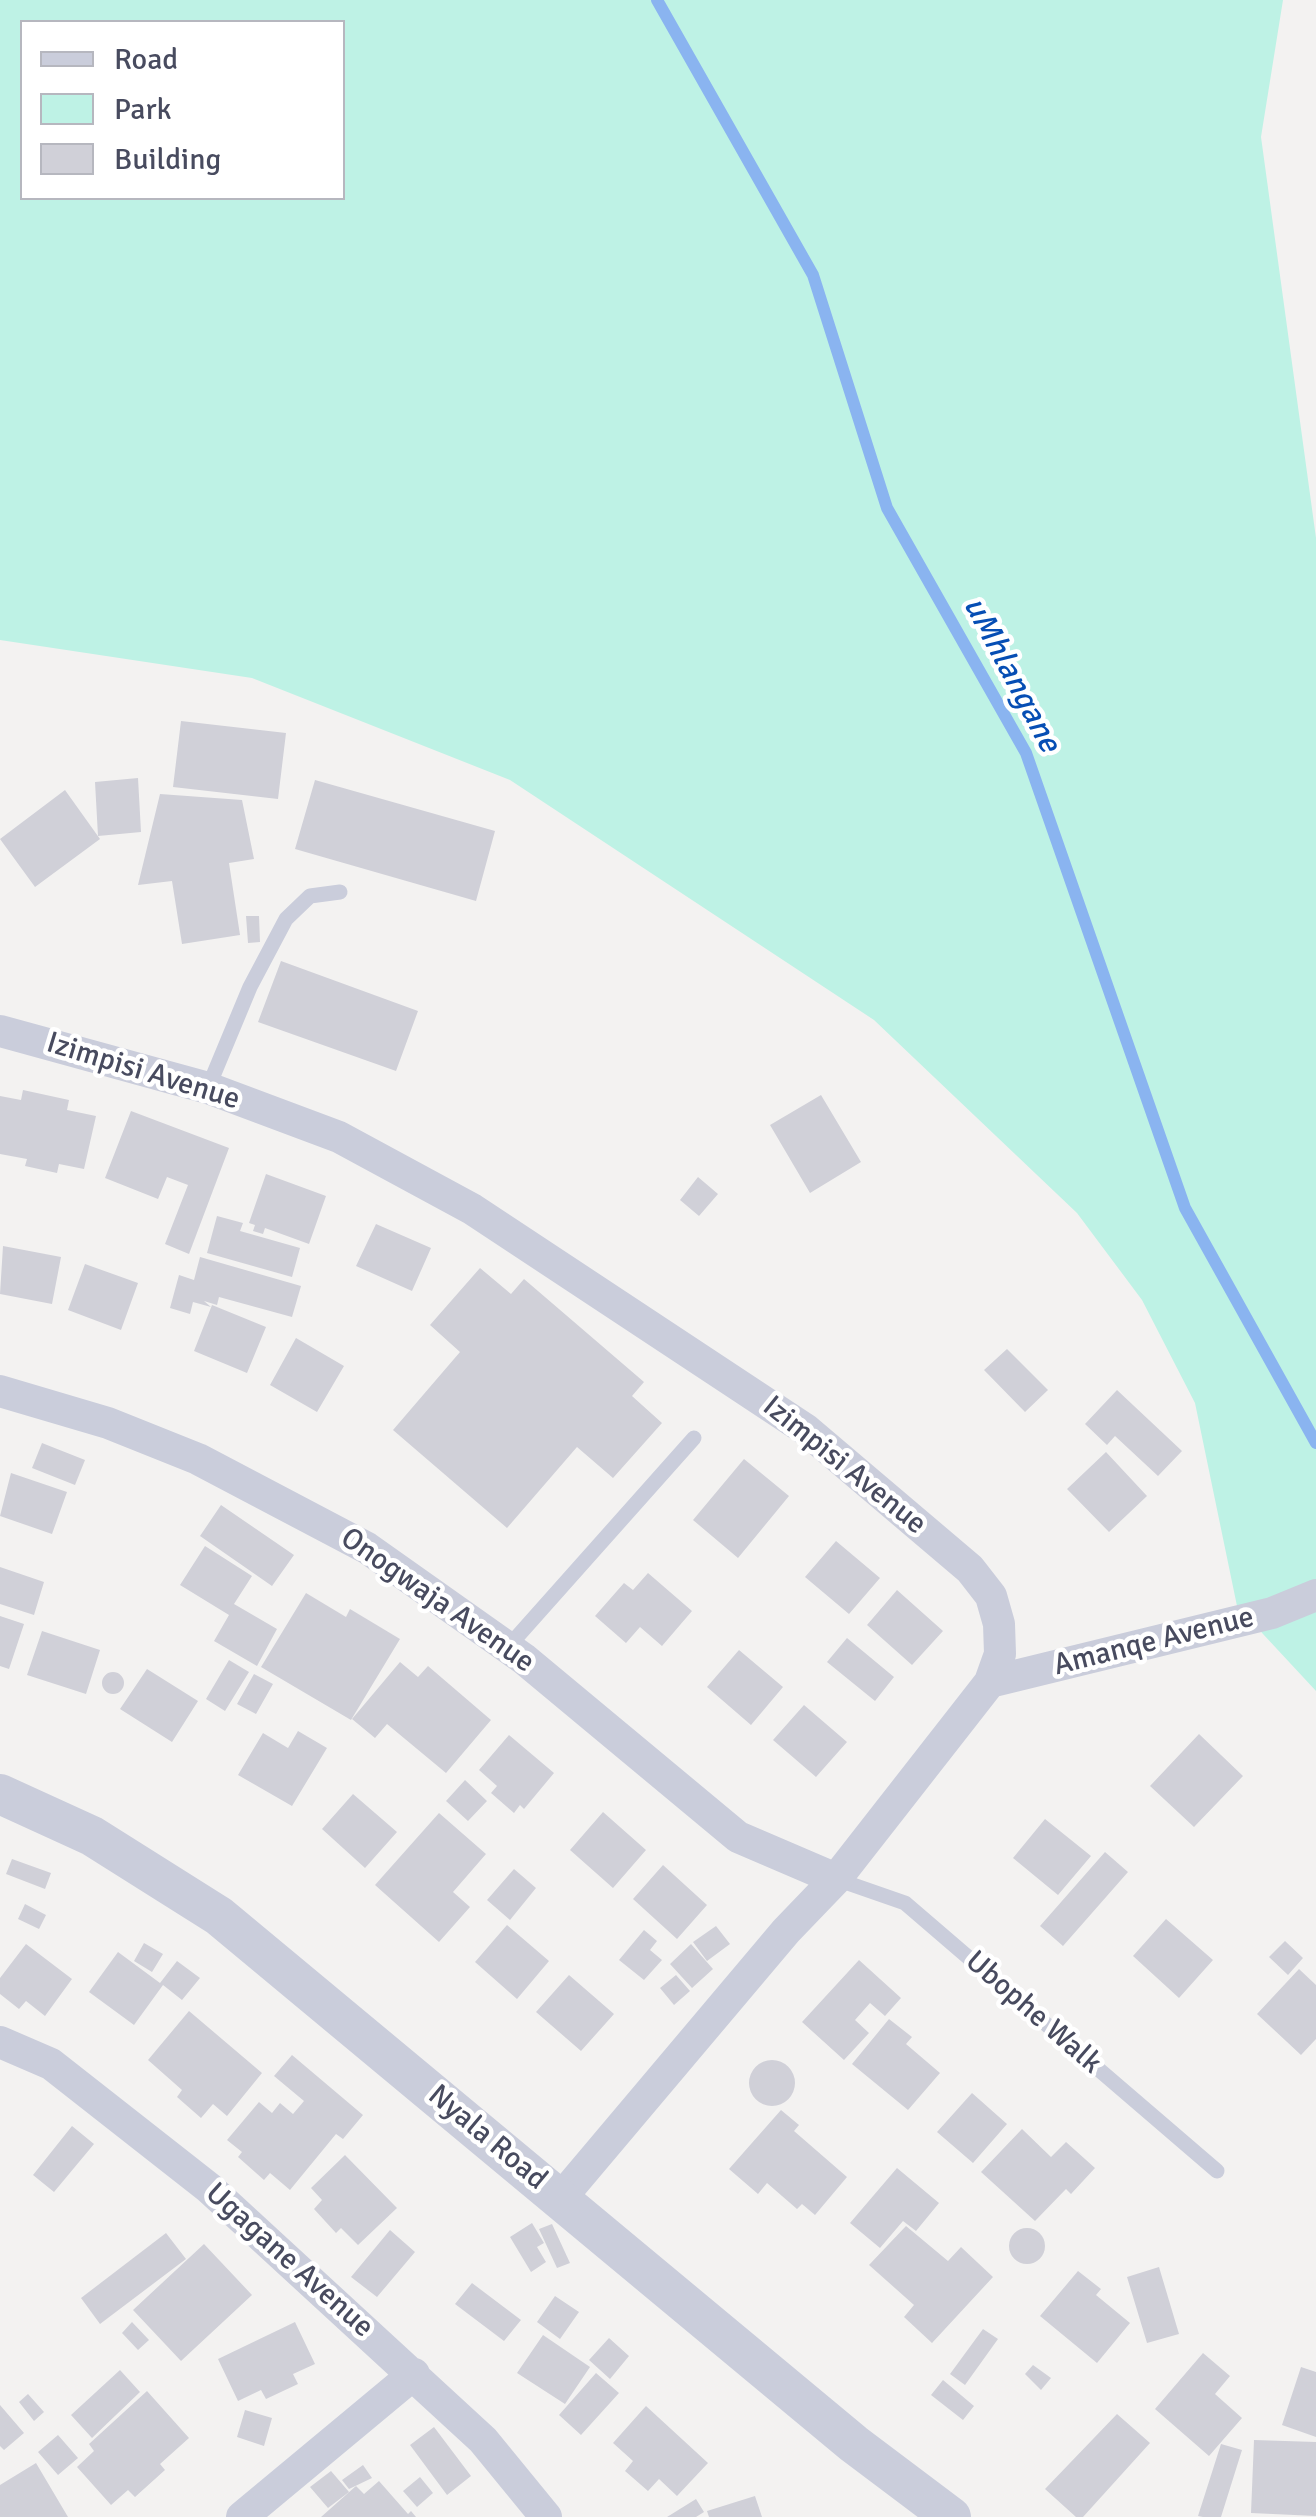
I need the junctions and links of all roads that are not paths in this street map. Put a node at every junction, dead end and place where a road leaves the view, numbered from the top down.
1 (340, 892) dead end
2 (0, 1031) edge
3 (208, 1088) junction
4 (0, 1391) edge
5 (694, 1438) dead end
6 (1316, 1596) edge
7 (508, 1647) junction
8 (990, 1682) junction
9 (0, 1794) edge
10 (836, 1879) junction
11 (0, 2042) edge
12 (1217, 2171) dead end
13 (560, 2199) junction
14 (414, 2374) junction
15 (242, 2517) edge
16 (546, 2517) edge
17 (951, 2517) edge

1 - 3 lane
2 - 3 street, Izimpisi Avenue
3 - 8 street, Izimpisi Avenue
4 - 7 street, Onogwaja Avenue
5 - 7 lane
6 - 8 street, Amanqe Avenue
7 - 10 street, Onogwaja Avenue
8 - 10 street, Izimpisi Avenue
9 - 13 street, Nyala Road
10 - 12 lane, Ubophe Walk
10 - 13 street, Izimpisi Avenue
11 - 14 street, Ugagane Avenue
13 - 17 street, Nyala Road
14 - 15 street
14 - 16 street, Ugagane Avenue

